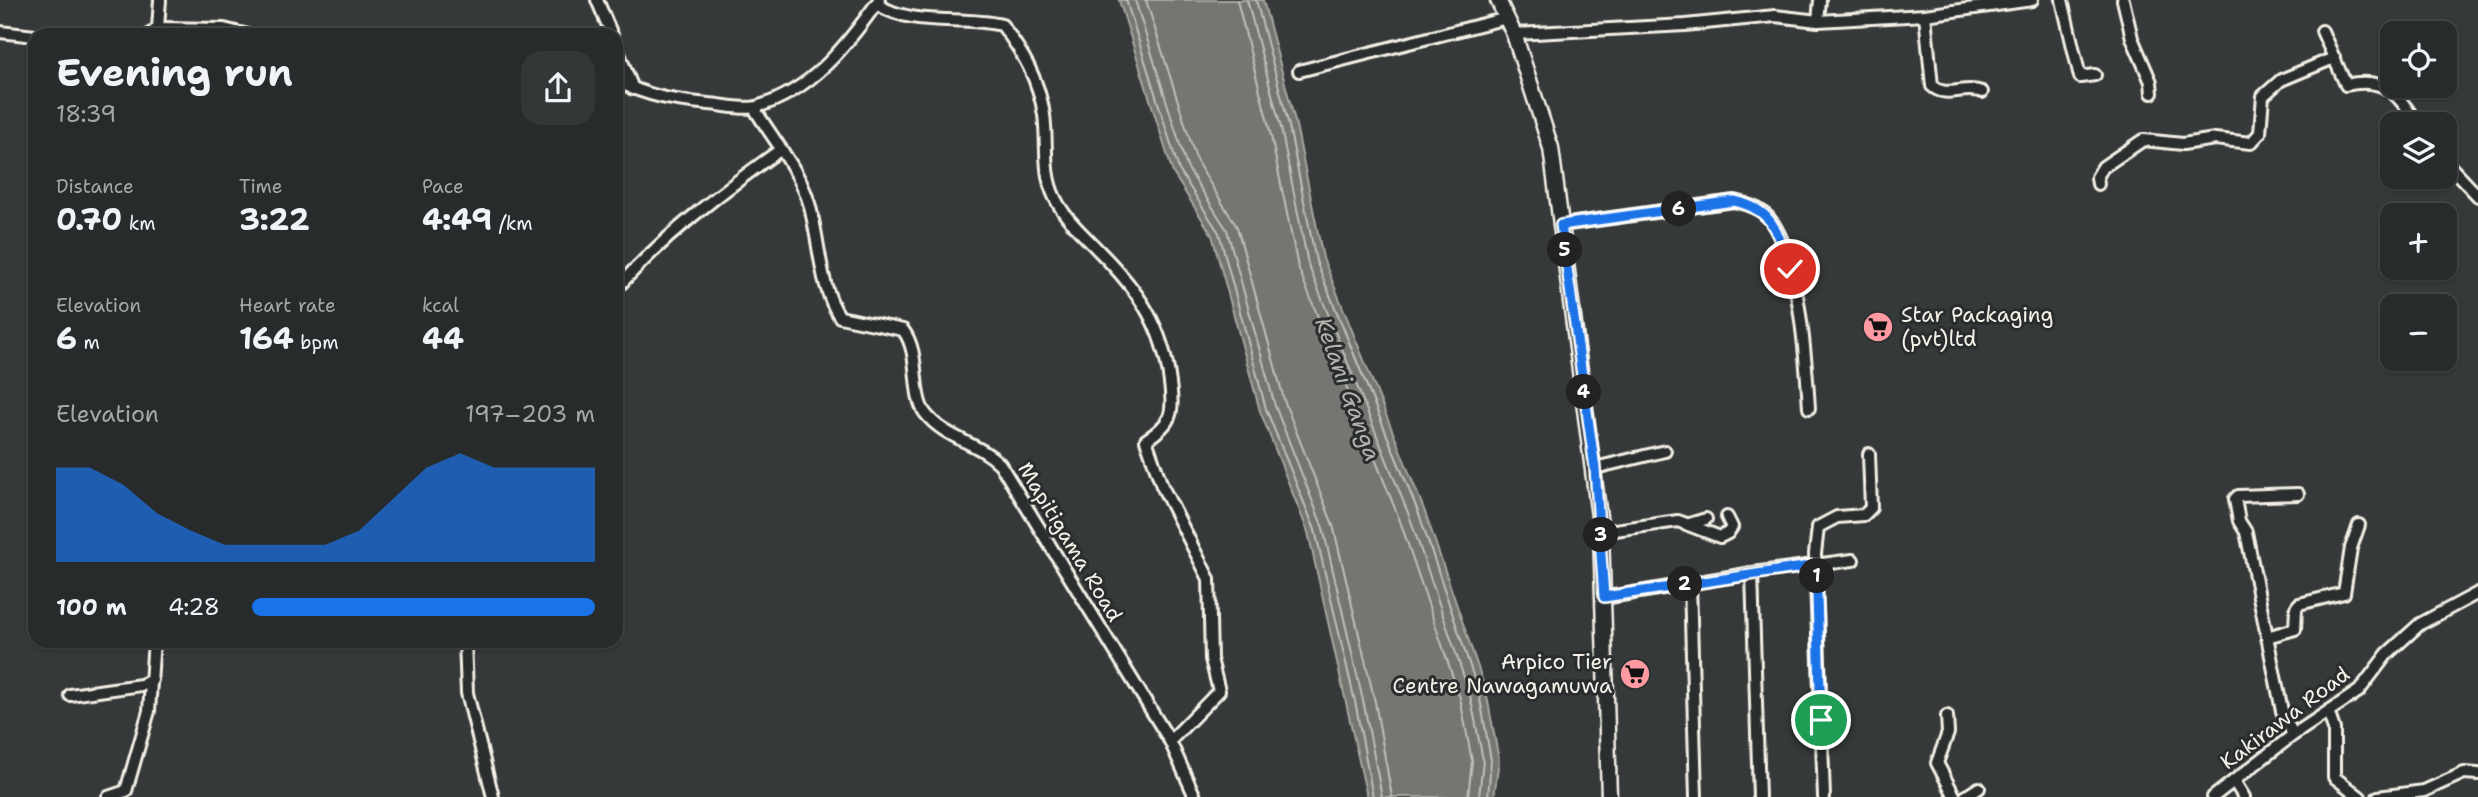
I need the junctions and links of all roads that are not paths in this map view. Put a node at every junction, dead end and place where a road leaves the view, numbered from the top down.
1 (160, 0) edge
2 (597, 0) edge
3 (1497, 0) edge
4 (1820, 0) edge
5 (2032, 0) edge
6 (2062, 0) edge
7 (2123, 0) edge
8 (877, 2) edge
9 (1925, 15) junction
10 (1507, 18) junction
11 (1818, 21) junction
12 (158, 28) edge
13 (608, 28) edge
14 (2322, 31) dead end
15 (0, 32) edge
16 (1514, 34) junction
17 (28, 35) edge
18 (2334, 58) junction
19 (623, 64) edge
20 (1299, 71) dead end
21 (2095, 75) dead end
22 (623, 84) edge
23 (633, 89) junction
24 (1982, 92) dead end
25 (2151, 93) dead end
26 (754, 108) junction
27 (2409, 112) edge
28 (780, 149) junction
29 (2457, 174) edge
30 (2098, 184) dead end
31 (2478, 196) edge
32 (1561, 225) junction
33 (623, 281) edge
34 (1809, 408) dead end
35 (1665, 451) dead end
36 (1869, 454) dead end
37 (1595, 468) junction
38 (2298, 494) dead end
39 (1727, 517) dead end
40 (1706, 519) dead end
41 (1686, 525) junction
42 (2359, 525) dead end
43 (1601, 532) junction
44 (1853, 560) dead end
45 (1816, 565) junction
46 (1752, 573) junction
47 (1690, 583) junction
48 (2478, 593) edge
49 (1604, 597) junction
50 (2267, 637) junction
51 (154, 648) edge
52 (465, 648) edge
53 (152, 680) junction
54 (70, 695) dead end
55 (2329, 713) junction
56 (1947, 716) dead end
57 (2293, 735) junction
58 (1170, 741) junction
59 (2478, 774) edge
60 (2234, 781) junction
61 (1979, 788) dead end
62 (108, 797) edge
63 (493, 797) edge
64 (1195, 797) edge
65 (1609, 797) edge
66 (1696, 797) edge
67 (1759, 797) edge
68 (1824, 797) edge
69 (1955, 797) edge
70 (1965, 797) edge
71 (2213, 797) edge
72 (2244, 797) edge
73 (2360, 797) edge
74 (2378, 797) edge

1 - 12 street
2 - 13 street
3 - 10 main road
4 - 11 street
5 - 9 street
6 - 21 street
7 - 25 street
8 - 26 street
8 - 58 street
9 - 11 street
9 - 24 street
10 - 16 main road
10 - 20 street
11 - 16 street
14 - 18 street
15 - 17 street
16 - 32 main road
18 - 27 street
18 - 30 street
19 - 23 street
22 - 23 street
23 - 26 street
26 - 28 street, Mapitigama Road
28 - 33 street
28 - 58 street, Mapitigama Road
29 - 31 street
32 - 34 street
32 - 37 main road
35 - 37 street
36 - 45 street
37 - 43 main road
38 - 50 street
39 - 41 street
40 - 41 street
41 - 43 street
42 - 50 street
43 - 49 main road
44 - 45 street
45 - 46 street
45 - 68 street
46 - 47 street
46 - 67 street
47 - 49 street
47 - 66 street
48 - 55 street, Kakirawa Road
49 - 65 main road
50 - 57 street
51 - 53 street
52 - 63 street
53 - 54 street
53 - 62 street
55 - 57 street, Kakirawa Road
55 - 73 street
56 - 69 street
57 - 60 street, Kakirawa Road
58 - 64 street, Mapitigama Road
59 - 74 street
60 - 71 street, Kakirawa Road
60 - 72 street
61 - 70 street

